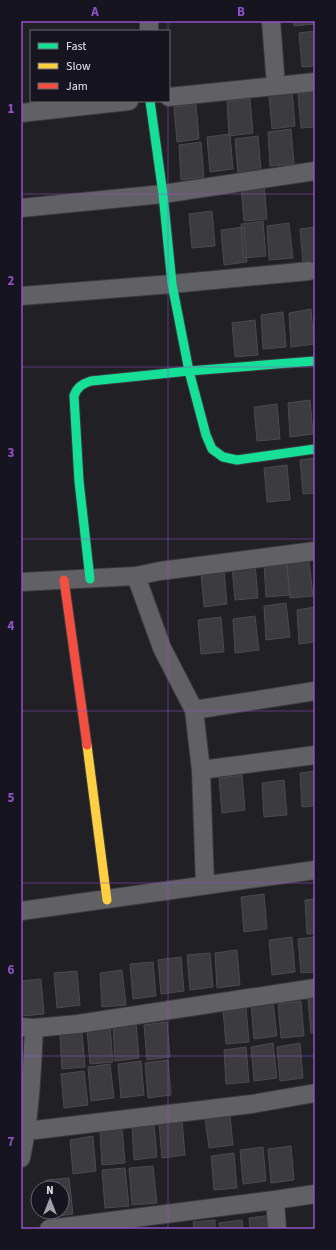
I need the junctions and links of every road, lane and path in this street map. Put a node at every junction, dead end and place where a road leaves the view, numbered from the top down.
1 (271, 21) edge
2 (315, 82) edge
3 (276, 86) junction
4 (170, 97) edge
5 (120, 102) edge
6 (150, 102) edge
7 (21, 113) edge
8 (315, 171) edge
9 (163, 194) junction
10 (21, 208) edge
11 (309, 271) dead end
12 (172, 284) junction
13 (21, 296) edge
14 (315, 362) edge
15 (189, 371) junction
16 (315, 449) edge
17 (315, 551) edge
18 (136, 576) junction
19 (90, 578) junction
20 (64, 580) junction
21 (21, 582) edge
22 (315, 691) edge
23 (194, 710) junction
24 (315, 755) edge
25 (201, 770) junction
26 (315, 870) edge
27 (205, 885) junction
28 (108, 900) junction
29 (21, 911) edge
30 (315, 988) edge
31 (28, 1027) edge
32 (315, 1093) edge
33 (27, 1131) junction
34 (21, 1158) edge
35 (315, 1194) edge
36 (275, 1200) junction
37 (49, 1229) edge
38 (277, 1229) edge

1 - 3 street
2 - 3 street
3 - 4 street
5 - 7 street
6 - 9 street
8 - 9 street
9 - 10 street
9 - 12 street
11 - 12 street
12 - 13 street
12 - 15 street
14 - 15 street
15 - 16 street
15 - 19 street
17 - 18 street
18 - 19 street
18 - 23 street
19 - 20 street
20 - 21 street
20 - 28 street
22 - 23 street
23 - 25 street
24 - 25 street
25 - 27 street
26 - 27 street
27 - 28 street
28 - 29 street
30 - 31 street
31 - 33 street
32 - 33 street
33 - 34 street
35 - 36 street
36 - 37 street
36 - 38 street

